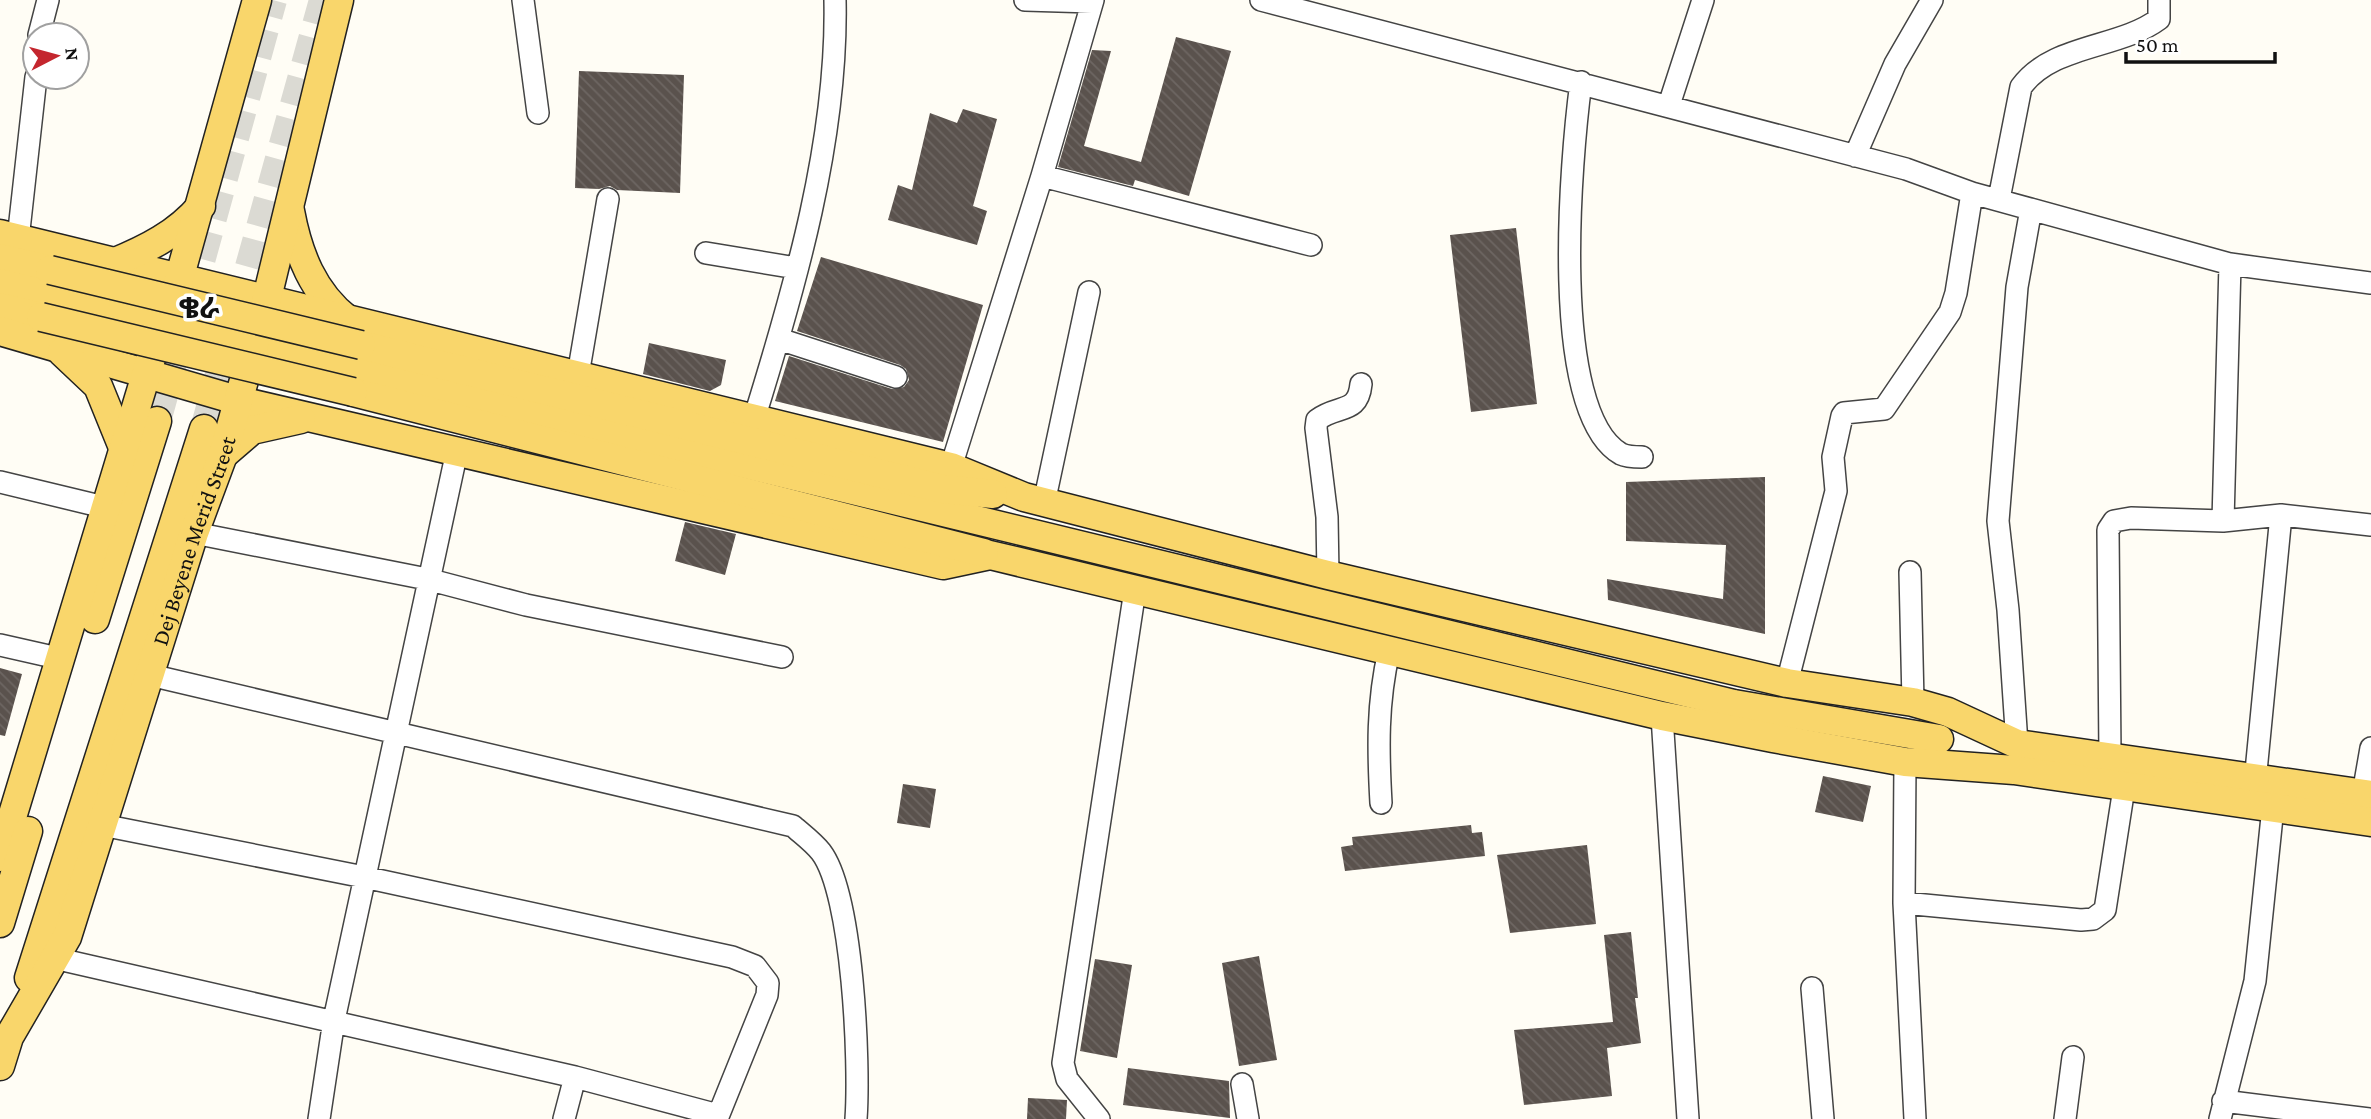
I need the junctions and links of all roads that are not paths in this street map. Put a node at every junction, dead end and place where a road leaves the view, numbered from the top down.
1 (48, 0) edge
2 (257, 0) edge
3 (339, 0) edge
4 (523, 0) edge
5 (835, 0) edge
6 (1024, 0) edge
7 (1261, 0) edge
8 (1703, 0) edge
9 (1932, 0) edge
10 (2159, 0) edge
11 (1093, 1) edge
12 (43, 21) edge
13 (1581, 82) junction
14 (33, 91) edge
15 (1670, 105) junction
16 (538, 113) dead end
17 (1855, 156) junction
18 (1042, 176) junction
19 (1972, 192) junction
20 (608, 199) dead end
21 (2000, 200) junction
22 (201, 206) junction
23 (289, 206) junction
24 (2031, 209) junction
25 (6, 244) edge
26 (1311, 245) dead end
27 (706, 253) dead end
28 (113, 263) junction
29 (2230, 264) junction
30 (796, 268) junction
31 (180, 279) junction
32 (2371, 283) edge
33 (0, 284) edge
34 (1089, 292) dead end
35 (266, 302) junction
36 (0, 307) edge
37 (165, 321) junction
38 (0, 331) edge
39 (356, 333) junction
40 (779, 339) junction
41 (255, 343) junction
42 (55, 345) junction
43 (145, 373) junction
44 (578, 375) junction
45 (896, 377) dead end
46 (1361, 384) dead end
47 (240, 401) junction
48 (313, 418) junction
49 (754, 419) junction
50 (157, 421) tunnel mouth
51 (204, 429) tunnel mouth
52 (124, 450) junction
53 (457, 451) junction
54 (223, 455) junction
55 (1642, 457) dead end
56 (951, 467) junction
57 (0, 482) edge
58 (1034, 500) junction
59 (108, 508) junction
60 (2281, 515) junction
61 (2224, 521) junction
62 (2371, 525) edge
63 (194, 533) junction
64 (990, 555) junction
65 (1910, 572) dead end
66 (1328, 575) junction
67 (427, 579) junction
68 (1135, 590) junction
69 (0, 645) edge
70 (1389, 651) junction
71 (782, 657) dead end
72 (62, 659) junction
73 (150, 675) junction
74 (1787, 683) junction
75 (1913, 702) junction
76 (1662, 716) junction
77 (396, 733) junction
78 (2371, 748) edge
79 (2110, 756) junction
80 (2015, 757) junction
81 (1905, 762) junction
82 (2124, 788) junction
83 (2367, 795) edge
84 (2260, 796) junction
85 (1381, 803) dead end
86 (8, 807) edge
87 (2371, 822) edge
88 (103, 825) junction
89 (0, 857) edge
90 (365, 877) junction
91 (1904, 903) junction
92 (0, 923) edge
93 (54, 958) junction
94 (1812, 988) dead end
95 (334, 1020) junction
96 (9, 1037) junction
97 (2073, 1057) dead end
98 (0, 1066) edge
99 (575, 1077) junction
100 (1242, 1084) dead end
101 (2222, 1110) edge
102 (718, 1117) edge
103 (319, 1119) edge
104 (564, 1119) edge
105 (856, 1119) edge
106 (1099, 1119) edge
107 (1248, 1119) edge
108 (1688, 1119) edge
109 (1823, 1119) edge
110 (1915, 1119) edge
111 (2065, 1119) edge
112 (2369, 1119) edge

1 - 12 street
2 - 22 main road
3 - 23 main road, Dej Beyene Merid Street
4 - 16 street
5 - 30 street
6 - 11 street
7 - 13 street
8 - 15 street
9 - 17 street
10 - 21 street
11 - 18 street
13 - 15 street
13 - 55 street
14 - 25 street
15 - 17 street
17 - 19 street
18 - 26 street
18 - 56 street
19 - 21 street
19 - 74 street
20 - 44 street
21 - 24 street
22 - 28 main road
22 - 31 main road
23 - 35 main road, Dej Beyene Merid Street
23 - 39 main road
24 - 29 street
24 - 80 street
25 - 28 main road
25 - 39 main road, bridge
27 - 30 street
28 - 31 main road
29 - 32 street
29 - 61 street
30 - 40 street
31 - 35 main road
31 - 37 main road
33 - 37 main road
34 - 58 street
35 - 39 main road
35 - 41 main road, Dej Beyene Merid Street
36 - 64 main road, bridge
37 - 41 main road
37 - 43 main road
38 - 42 main road
39 - 44 main road
39 - 58 main road
40 - 45 street
40 - 49 street
41 - 47 main road, Dej Beyene Merid Street
41 - 80 main road
42 - 43 main road
42 - 52 main road
43 - 47 main road
43 - 52 main road
44 - 49 main road
46 - 66 street
47 - 48 main road
47 - 54 main road, Dej Beyene Merid Street
48 - 53 main road
48 - 54 main road
49 - 56 main road
50 - 92 main road
51 - 96 main road
52 - 59 main road
53 - 64 main road
53 - 67 street
54 - 63 main road, Dej Beyene Merid Street
56 - 58 main road
57 - 59 street
58 - 66 main road
59 - 72 main road
60 - 61 street
60 - 62 street
60 - 84 street
61 - 79 street
63 - 67 street
63 - 73 main road, Dej Beyene Merid Street
64 - 68 main road
65 - 75 street
66 - 74 main road
67 - 71 street
67 - 77 street
68 - 70 main road
68 - 106 street
69 - 72 street
70 - 76 main road
70 - 85 street
72 - 86 main road
73 - 77 street
73 - 88 main road, Dej Beyene Merid Street
74 - 75 main road
75 - 80 main road
76 - 81 main road
76 - 108 street
77 - 90 street
77 - 105 street
78 - 83 street
79 - 80 main road
79 - 84 main road
80 - 81 main road
80 - 82 main road
81 - 91 street
82 - 84 main road
82 - 91 street
83 - 84 main road
84 - 87 main road
84 - 101 street
86 - 89 main road
88 - 90 street
88 - 93 main road, Dej Beyene Merid Street
90 - 95 street
90 - 102 street
91 - 110 street
93 - 95 street
93 - 96 main road, Dej Beyene Merid Street
94 - 109 street
95 - 99 street
95 - 103 street
96 - 98 main road, Dej Beyene Merid Street
97 - 111 street
99 - 102 street
99 - 104 street
100 - 107 street
101 - 112 street

